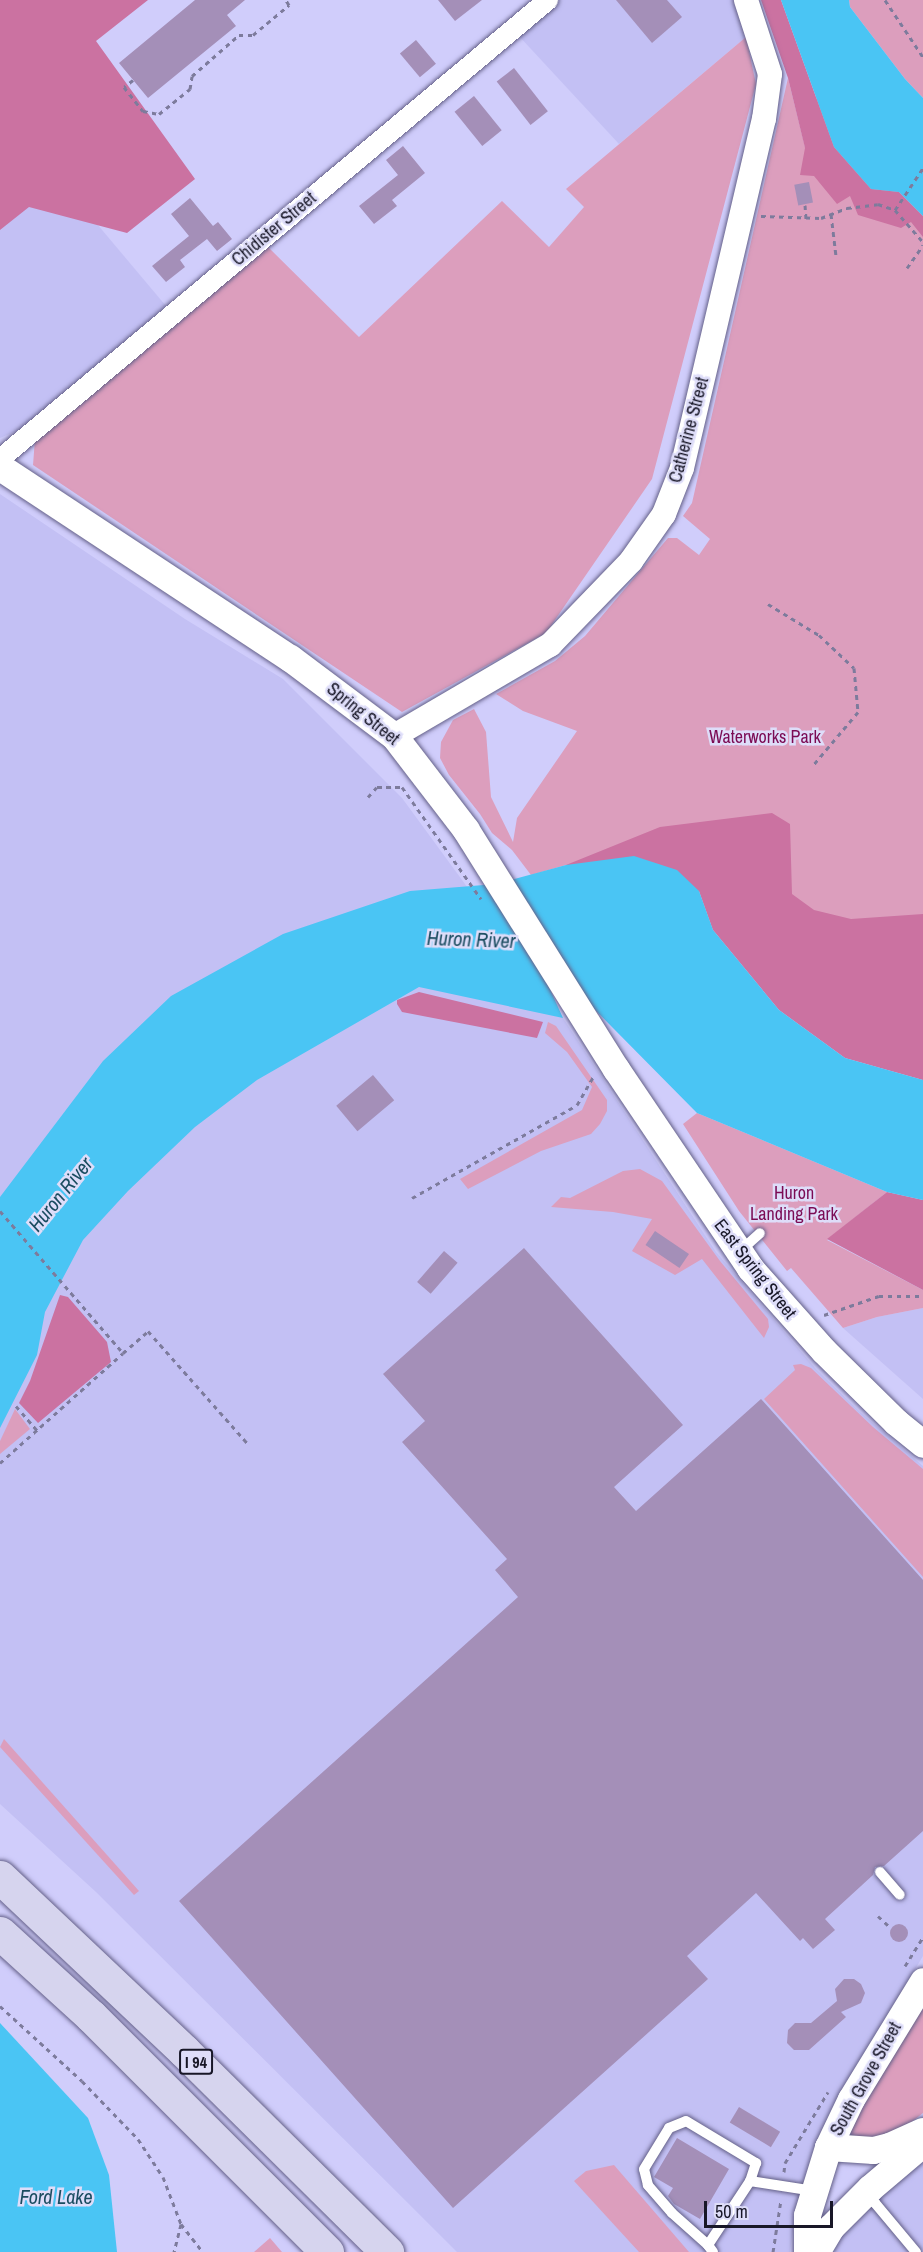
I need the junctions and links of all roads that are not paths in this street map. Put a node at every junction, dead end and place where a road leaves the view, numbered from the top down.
1 (548, 0) edge
2 (746, 0) edge
3 (0, 459) edge
4 (0, 467) edge
5 (394, 736) junction
6 (606, 1071) joint
7 (760, 1233) dead end
8 (739, 1252) junction
9 (923, 1444) edge
10 (880, 1872) dead end
11 (0, 1877) edge
12 (900, 1895) dead end
13 (0, 1933) edge
14 (923, 1981) edge
15 (923, 2131) edge
16 (923, 2143) edge
17 (828, 2147) junction
18 (750, 2181) junction
19 (814, 2191) junction
20 (864, 2194) junction
21 (710, 2249) edge
22 (327, 2252) edge
23 (387, 2252) edge
24 (807, 2252) edge
25 (816, 2252) edge
26 (916, 2252) edge

1 - 3 street, Chidister Street
2 - 5 street, Catherine Street
4 - 5 main road, Spring Street
5 - 6 main road, Spring Street
6 - 8 main road, East Spring Street
7 - 8 lane
8 - 9 main road, East Spring Street
10 - 12 lane
11 - 23 highway, I 94
13 - 22 highway, I 94
14 - 17 main road, South Grove Street
15 - 17 main road
16 - 20 main road
17 - 19 main road, South Grove Street
18 - 19 lane
18 - 21 lane
18 - 21 lane
19 - 24 main road, South Grove Street
20 - 25 main road
20 - 26 lane

